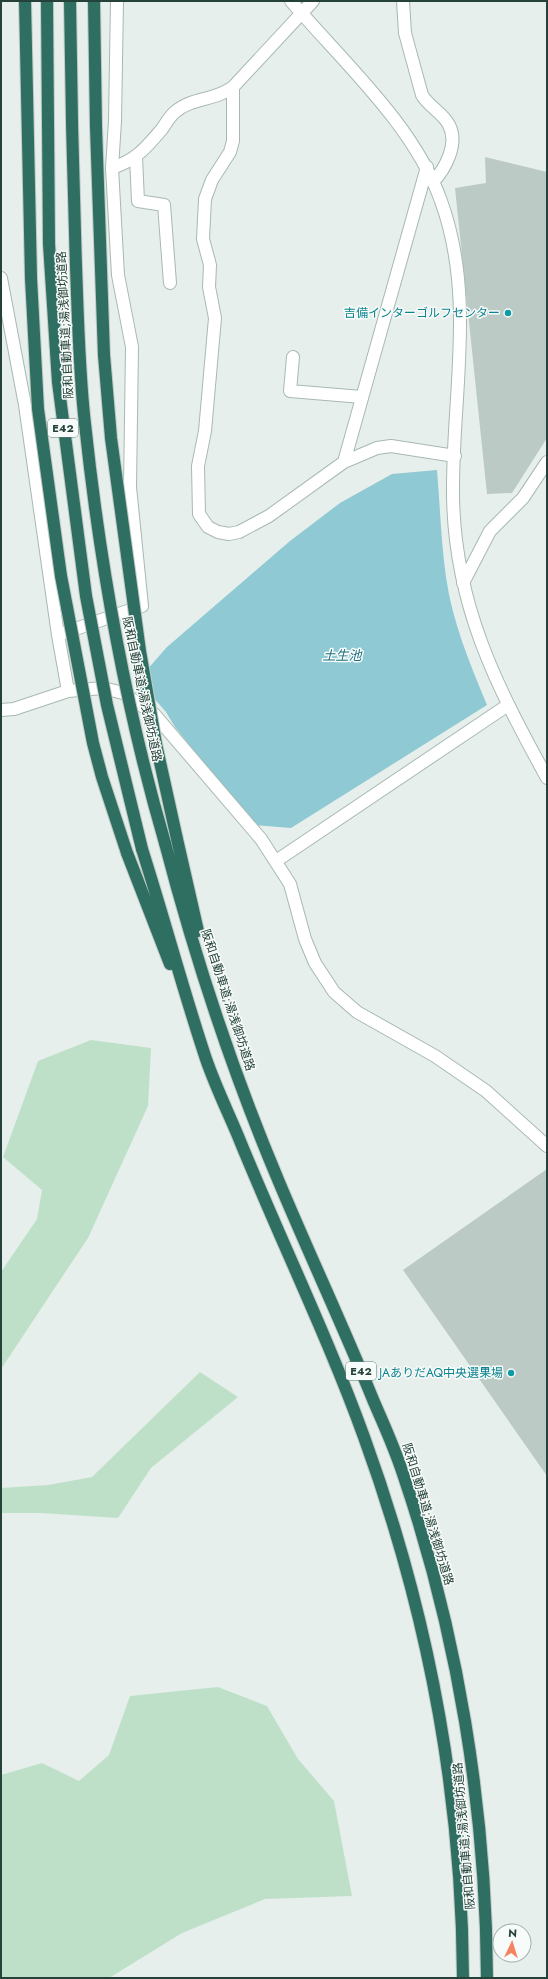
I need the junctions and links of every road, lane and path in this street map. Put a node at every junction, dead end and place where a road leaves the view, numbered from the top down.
1 (25, 1) edge
2 (48, 1) edge
3 (70, 1) edge
4 (94, 1) edge
5 (117, 1) edge
6 (291, 1) edge
7 (313, 1) edge
8 (403, 1) edge
9 (301, 13) junction
10 (234, 87) junction
11 (136, 157) junction
12 (427, 167) junction
13 (112, 168) junction
14 (434, 182) junction
15 (1, 278) edge
16 (170, 283) dead end
17 (293, 357) dead end
18 (362, 397) junction
19 (455, 456) junction
20 (344, 462) junction
21 (547, 462) edge
22 (463, 583) junction
23 (58, 635) junction
24 (68, 691) junction
25 (508, 705) junction
26 (1, 710) edge
27 (547, 778) edge
28 (276, 861) junction
29 (218, 1016) junction
30 (207, 1060) junction
31 (547, 1146) edge
32 (463, 1978) edge
33 (487, 1978) edge

1 - 30 highway, bridge
2 - 30 highway, 阪和自動車道;湯浅御坊道路 / E42, bridge
3 - 29 highway, 阪和自動車道;湯浅御坊道路 / E42, bridge
4 - 29 highway, bridge
5 - 13 street
6 - 9 street
7 - 9 street
8 - 14 street
9 - 10 street
9 - 12 street
10 - 11 street
10 - 20 street
11 - 13 street
11 - 16 street
12 - 14 street
12 - 18 street
13 - 23 street
14 - 19 street
15 - 23 street
17 - 18 street
18 - 20 street
19 - 20 street
19 - 22 street
21 - 22 street
22 - 25 street
23 - 24 street
24 - 26 street
24 - 28 street
25 - 27 street
25 - 28 street
28 - 31 street
29 - 33 highway, 阪和自動車道;湯浅御坊道路 / E42
30 - 32 highway, 阪和自動車道;湯浅御坊道路 / E42

